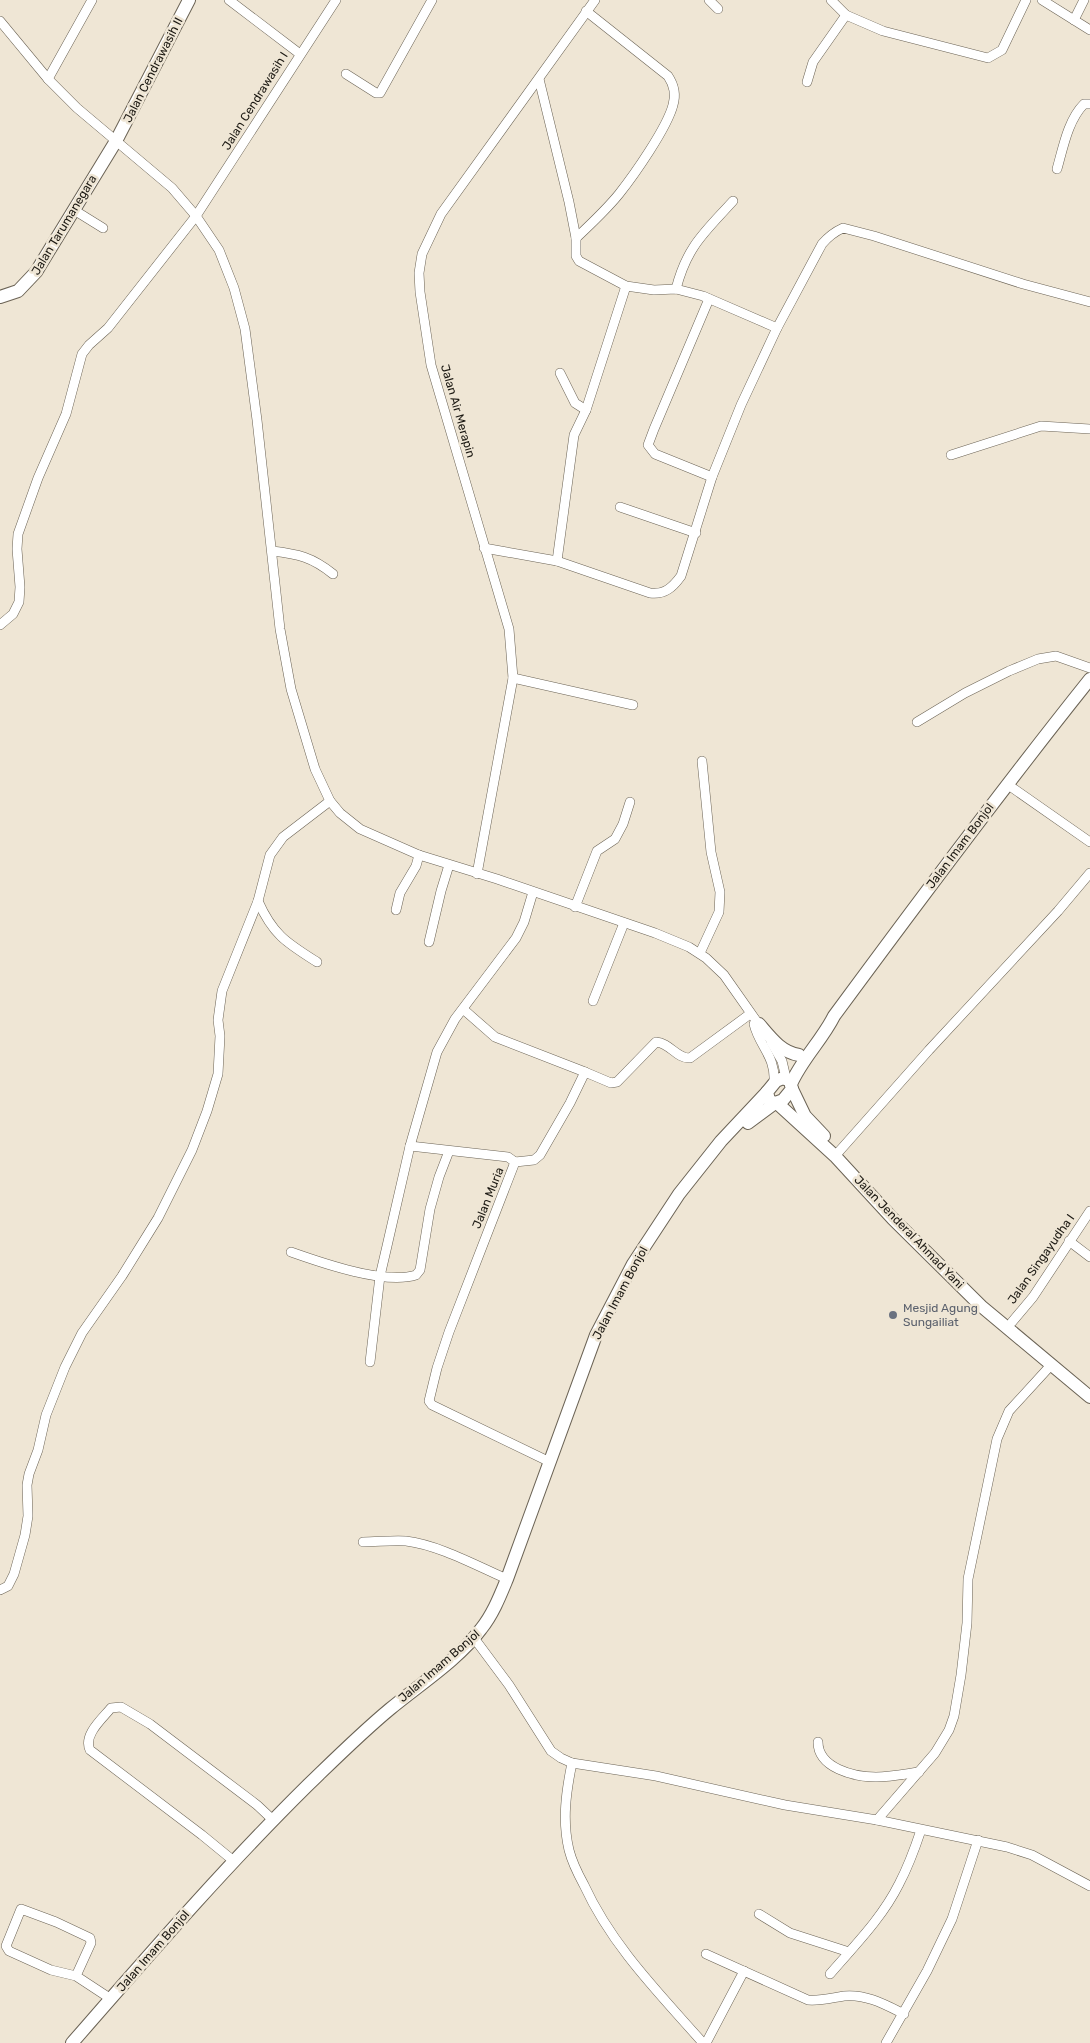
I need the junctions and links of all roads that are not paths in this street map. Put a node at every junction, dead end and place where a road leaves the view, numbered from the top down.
1 (92, 0) edge
2 (189, 0) edge
3 (229, 0) edge
4 (336, 0) edge
5 (432, 0) edge
6 (595, 0) edge
7 (709, 0) edge
8 (831, 0) edge
9 (1026, 0) edge
10 (1042, 0) edge
11 (1084, 0) edge
12 (718, 9) dead end
13 (586, 12) junction
14 (846, 15) junction
15 (1074, 20) junction
16 (0, 22) edge
17 (1090, 30) edge
18 (300, 54) junction
19 (346, 74) dead end
20 (48, 79) junction
21 (539, 79) junction
22 (807, 82) dead end
23 (1090, 104) edge
24 (116, 141) junction
25 (1057, 169) dead end
26 (733, 201) dead end
27 (74, 210) junction
28 (196, 216) junction
29 (103, 228) dead end
30 (576, 238) junction
31 (626, 286) junction
32 (676, 289) junction
33 (0, 297) edge
34 (710, 299) junction
35 (1090, 302) edge
36 (777, 328) junction
37 (560, 373) dead end
38 (586, 410) junction
39 (1090, 429) edge
40 (951, 455) dead end
41 (712, 477) junction
42 (620, 507) dead end
43 (696, 532) junction
44 (484, 548) junction
45 (272, 551) junction
46 (557, 562) junction
47 (333, 574) dead end
48 (0, 624) edge
49 (1090, 668) edge
50 (513, 678) junction
51 (1090, 679) edge
52 (633, 705) dead end
53 (917, 722) dead end
54 (702, 761) dead end
55 (1007, 784) junction
56 (330, 801) junction
57 (630, 802) dead end
58 (1090, 842) edge
59 (419, 855) junction
60 (449, 865) junction
61 (1090, 872) edge
62 (477, 874) junction
63 (533, 892) junction
64 (258, 901) junction
65 (575, 907) junction
66 (396, 910) dead end
67 (624, 923) junction
68 (429, 942) dead end
69 (700, 953) junction
70 (317, 962) dead end
71 (593, 1001) dead end
72 (463, 1009) junction
73 (834, 1016) junction
74 (754, 1019) junction
75 (799, 1055) junction
76 (586, 1072) junction
77 (783, 1084) junction
78 (776, 1103) junction
79 (410, 1146) junction
80 (449, 1151) junction
81 (712, 1154) junction
82 (838, 1154) junction
83 (515, 1162) junction
84 (1090, 1210) edge
85 (1069, 1242) junction
86 (291, 1252) dead end
87 (1090, 1257) edge
88 (380, 1276) junction
89 (1012, 1322) junction
90 (370, 1362) dead end
91 (1052, 1364) junction
92 (1090, 1389) edge
93 (1090, 1397) edge
94 (550, 1462) junction
95 (363, 1542) dead end
96 (507, 1579) junction
97 (0, 1590) edge
98 (474, 1638) junction
99 (818, 1742) dead end
100 (572, 1763) junction
101 (919, 1772) junction
102 (877, 1820) junction
103 (274, 1821) junction
104 (922, 1830) junction
105 (978, 1840) junction
106 (235, 1862) junction
107 (1090, 1886) edge
108 (759, 1914) dead end
109 (849, 1952) junction
110 (706, 1954) dead end
111 (744, 1971) junction
112 (830, 1974) dead end
113 (76, 1976) junction
114 (111, 1999) junction
115 (904, 2014) junction
116 (72, 2043) edge
117 (704, 2043) edge
118 (886, 2043) edge

1 - 20 street
2 - 24 main road, Jalan Cendrawasih II
3 - 18 street
4 - 18 street, Jalan Cendrawasih I
5 - 19 street
6 - 13 street, Jalan Air Merapin
7 - 12 street
8 - 14 street
9 - 14 street
10 - 15 street
11 - 15 street
13 - 21 street, Jalan Air Merapin
13 - 30 street
14 - 22 street
15 - 17 street
16 - 20 street
18 - 28 street, Jalan Cendrawasih I
20 - 24 street
21 - 30 street
21 - 44 street, Jalan Air Merapin
23 - 25 street
24 - 27 main road, Jalan Tarumanegara
24 - 28 street
26 - 32 street
27 - 29 street
27 - 33 main road, Jalan Tarumanegara
28 - 45 street
28 - 48 street, Jalan Cendrawasih I
30 - 31 street
31 - 32 street
31 - 38 street
32 - 34 street
34 - 36 street
34 - 41 street
35 - 36 street
36 - 41 street
37 - 38 street
38 - 46 street
39 - 40 street
41 - 43 street
42 - 43 street
43 - 46 street
44 - 46 street
44 - 50 street, Jalan Air Merapin
45 - 47 street
45 - 56 street
49 - 53 street
50 - 52 street
50 - 62 street, Jalan Air Merapin
51 - 55 main road, Jalan Imam Bonjol
54 - 69 street
55 - 58 street
55 - 73 main road, Jalan Imam Bonjol
56 - 59 street
56 - 64 street
57 - 65 street
59 - 60 street
59 - 66 street
60 - 62 street
60 - 68 street
61 - 82 street
62 - 63 street
63 - 65 street
63 - 72 street
64 - 70 street
64 - 97 street
65 - 67 street
67 - 69 street
67 - 71 street
69 - 74 street
72 - 76 street
72 - 79 street
73 - 75 main road, Jalan Imam Bonjol
73 - 77 main road, Jalan Imam Bonjol
74 - 75 main road
74 - 76 street
74 - 77 street
74 - 77 street
75 - 77 main road, Jalan Imam Bonjol
76 - 83 street
77 - 78 main road, Jalan Imam Bonjol
77 - 78 main road, Jalan Jenderal Ahmad Yani
77 - 81 main road, Jalan Imam Bonjol
77 - 82 main road, Jalan Jenderal Ahmad Yani
78 - 81 main road, Jalan Imam Bonjol
78 - 82 main road, Jalan Jenderal Ahmad Yani
79 - 80 street, Jalan Muria
79 - 88 street
80 - 83 street, Jalan Muria
80 - 88 street
81 - 94 main road, Jalan Imam Bonjol
82 - 89 main road, Jalan Jenderal Ahmad Yani
82 - 91 main road, Jalan Jenderal Ahmad Yani
83 - 94 street, Jalan Muria
84 - 85 street, Jalan Singayudha I
85 - 87 street
85 - 89 street, Jalan Singayudha I
86 - 88 street
88 - 90 street
89 - 92 main road, Jalan Jenderal Ahmad Yani
91 - 93 main road, Jalan Jenderal Ahmad Yani
91 - 101 street
94 - 96 main road, Jalan Imam Bonjol
95 - 96 street
96 - 98 main road, Jalan Imam Bonjol
98 - 100 street
98 - 103 main road, Jalan Imam Bonjol
99 - 101 street
100 - 102 street
100 - 117 street
101 - 102 street
102 - 104 street
103 - 106 main road, Jalan Imam Bonjol
103 - 106 street
104 - 105 street
104 - 109 street
105 - 107 street
105 - 115 street
106 - 114 main road, Jalan Imam Bonjol
108 - 109 street
109 - 112 street
110 - 111 street
111 - 115 street
111 - 117 street
113 - 113 street
113 - 114 street
114 - 116 main road, Jalan Imam Bonjol
115 - 118 street

